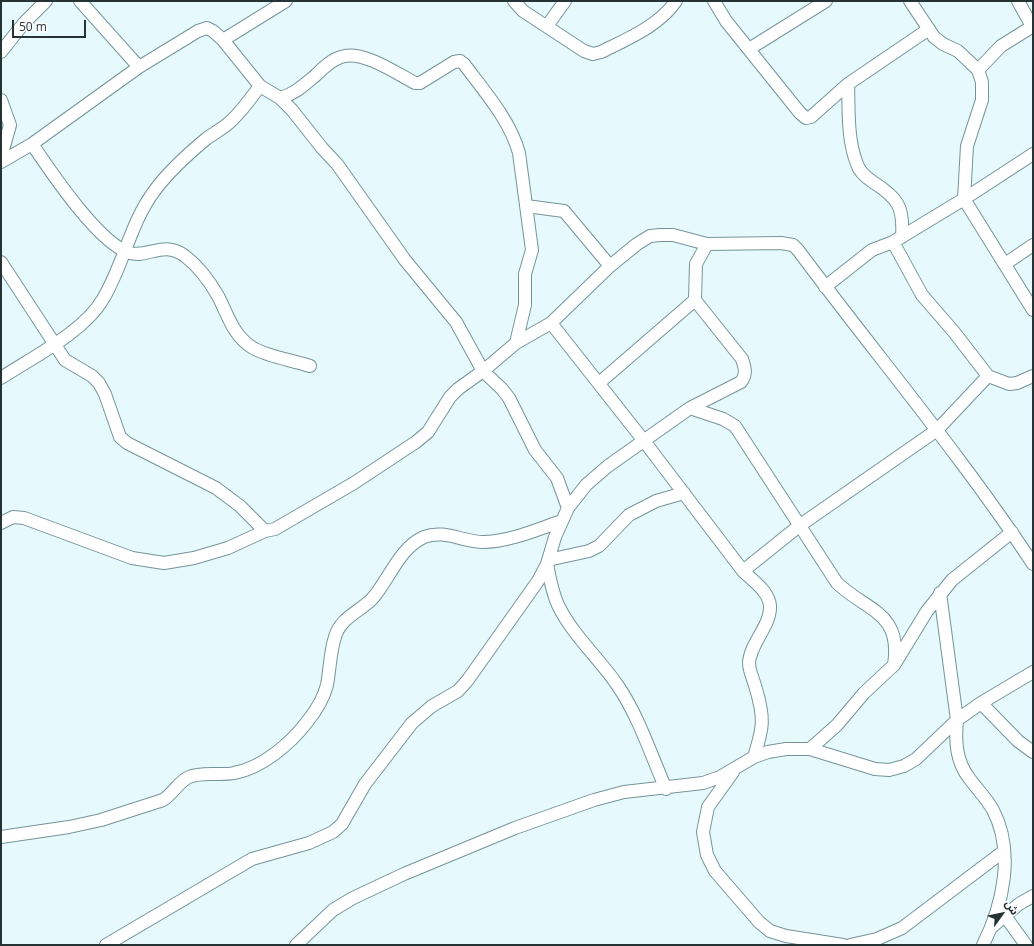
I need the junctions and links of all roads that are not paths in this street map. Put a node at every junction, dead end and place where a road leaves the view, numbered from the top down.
1 (46, 1) edge
2 (80, 1) edge
3 (286, 1) edge
4 (514, 1) edge
5 (565, 1) edge
6 (676, 1) edge
7 (714, 1) edge
8 (826, 1) edge
9 (910, 1) edge
10 (1018, 1) edge
11 (811, 5) edge
12 (547, 26) junction
13 (1033, 27) edge
14 (929, 29) junction
15 (223, 40) junction
16 (2, 49) edge
17 (749, 49) junction
18 (139, 67) junction
19 (978, 70) junction
20 (848, 84) junction
21 (260, 86) junction
22 (280, 98) junction
23 (1, 100) edge
24 (32, 144) junction
25 (1033, 154) edge
26 (1, 157) edge
27 (1, 162) edge
28 (964, 199) junction
29 (526, 206) junction
30 (897, 240) junction
31 (707, 244) junction
32 (1033, 245) edge
33 (124, 251) junction
34 (1, 262) edge
35 (1005, 264) junction
36 (610, 266) junction
37 (825, 287) junction
38 (695, 300) junction
39 (1033, 310) edge
40 (551, 323) junction
41 (516, 343) junction
42 (54, 344) junction
43 (310, 366) dead end
44 (483, 371) junction
45 (988, 376) junction
46 (1033, 376) edge
47 (1, 378) edge
48 (599, 383) junction
49 (690, 408) junction
50 (936, 430) junction
51 (644, 441) junction
52 (684, 492) junction
53 (568, 508) junction
54 (562, 521) junction
55 (1, 523) edge
56 (799, 526) junction
57 (265, 531) junction
58 (1012, 532) junction
59 (547, 562) junction
60 (1033, 563) edge
61 (743, 571) junction
62 (940, 593) junction
63 (894, 665) junction
64 (1033, 672) edge
65 (981, 703) junction
66 (957, 720) junction
67 (810, 749) junction
68 (1033, 752) edge
69 (754, 757) junction
70 (736, 767) junction
71 (666, 789) junction
72 (1, 837) edge
73 (1004, 851) junction
74 (1033, 896) edge
75 (1005, 916) junction
76 (993, 926) junction
77 (106, 945) edge
78 (296, 945) edge
79 (843, 945) edge
80 (850, 945) edge
81 (983, 945) edge
82 (1026, 945) edge

1 - 16 street
2 - 18 street
3 - 15 street
4 - 12 street
5 - 12 street
6 - 12 street
7 - 17 street
8 - 11 street
9 - 14 street
10 - 13 street
11 - 17 street
13 - 19 street
14 - 19 street
14 - 20 street
15 - 18 street
15 - 21 street
17 - 20 street
18 - 24 street
19 - 28 street
20 - 30 street
21 - 22 street
21 - 33 street
22 - 29 street
22 - 44 street
23 - 26 street
24 - 27 street
24 - 33 street
25 - 28 street
28 - 30 street
28 - 35 street
29 - 36 street
29 - 41 street
30 - 37 street
30 - 45 street
31 - 36 street
31 - 37 street
31 - 38 street
32 - 35 street
33 - 42 street
33 - 43 street
34 - 42 street
35 - 39 street
36 - 40 street
37 - 50 street
38 - 48 street
38 - 49 street
40 - 41 street
40 - 48 street
41 - 44 street
42 - 47 street
42 - 57 street
44 - 53 street
44 - 57 street
45 - 46 street
45 - 50 street
48 - 51 street
49 - 51 street
49 - 56 street
50 - 56 street
50 - 58 street
51 - 52 street
51 - 53 street
52 - 59 street
52 - 61 street
53 - 54 street
54 - 59 street
54 - 72 street
55 - 57 street
56 - 61 street
56 - 63 street
58 - 60 street
58 - 62 street
59 - 71 street
59 - 77 street
61 - 69 street
62 - 63 street
62 - 66 street
63 - 67 street
64 - 65 street
65 - 66 street
65 - 68 street
66 - 67 street
66 - 73 street
67 - 69 street
69 - 70 street
70 - 71 street
70 - 79 street
71 - 78 street
73 - 76 street
73 - 80 street
74 - 75 street
75 - 76 street
75 - 82 street
76 - 81 street

